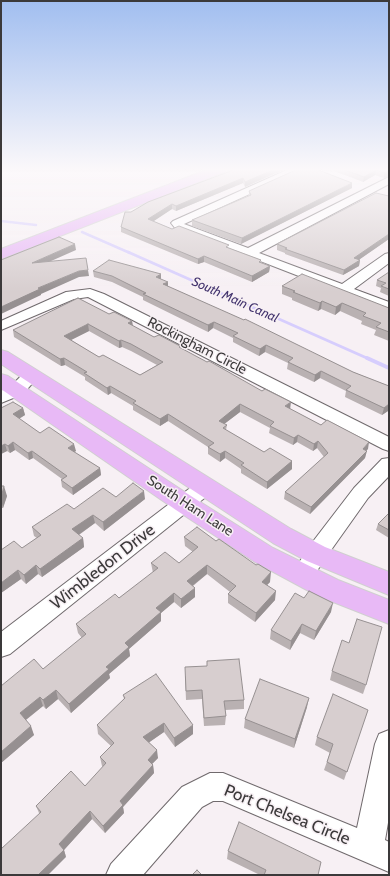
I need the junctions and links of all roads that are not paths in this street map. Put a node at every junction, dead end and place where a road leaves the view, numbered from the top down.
1 (115, 210) edge
2 (206, 210) edge
3 (331, 210) edge
4 (249, 253) junction
5 (1, 254) edge
6 (389, 257) edge
7 (343, 290) junction
8 (389, 307) edge
9 (1, 326) edge
10 (1, 356) edge
11 (9, 384) edge
12 (389, 445) edge
13 (389, 464) edge
14 (205, 488) junction
15 (185, 504) junction
16 (316, 554) junction
17 (302, 576) junction
18 (389, 584) edge
19 (389, 612) edge
20 (1, 646) edge
21 (389, 744) edge
22 (378, 852) edge
23 (122, 875) edge

1 - 5 main road
2 - 4 street
3 - 4 street
4 - 7 street
6 - 7 street
7 - 8 street
9 - 12 street, Rockingham Circle
10 - 11 main road, South Ham Lane
11 - 14 main road, South Ham Lane
11 - 15 main road, South Ham Lane
13 - 16 street
14 - 15 street, Wimbledon Drive
14 - 16 main road, South Ham Lane
15 - 17 main road, South Ham Lane
15 - 20 street, Wimbledon Drive
16 - 17 street
16 - 18 main road, South Ham Lane
17 - 19 main road, South Ham Lane
21 - 22 street, Port Chelsea Circle
22 - 23 street, Port Chelsea Circle

